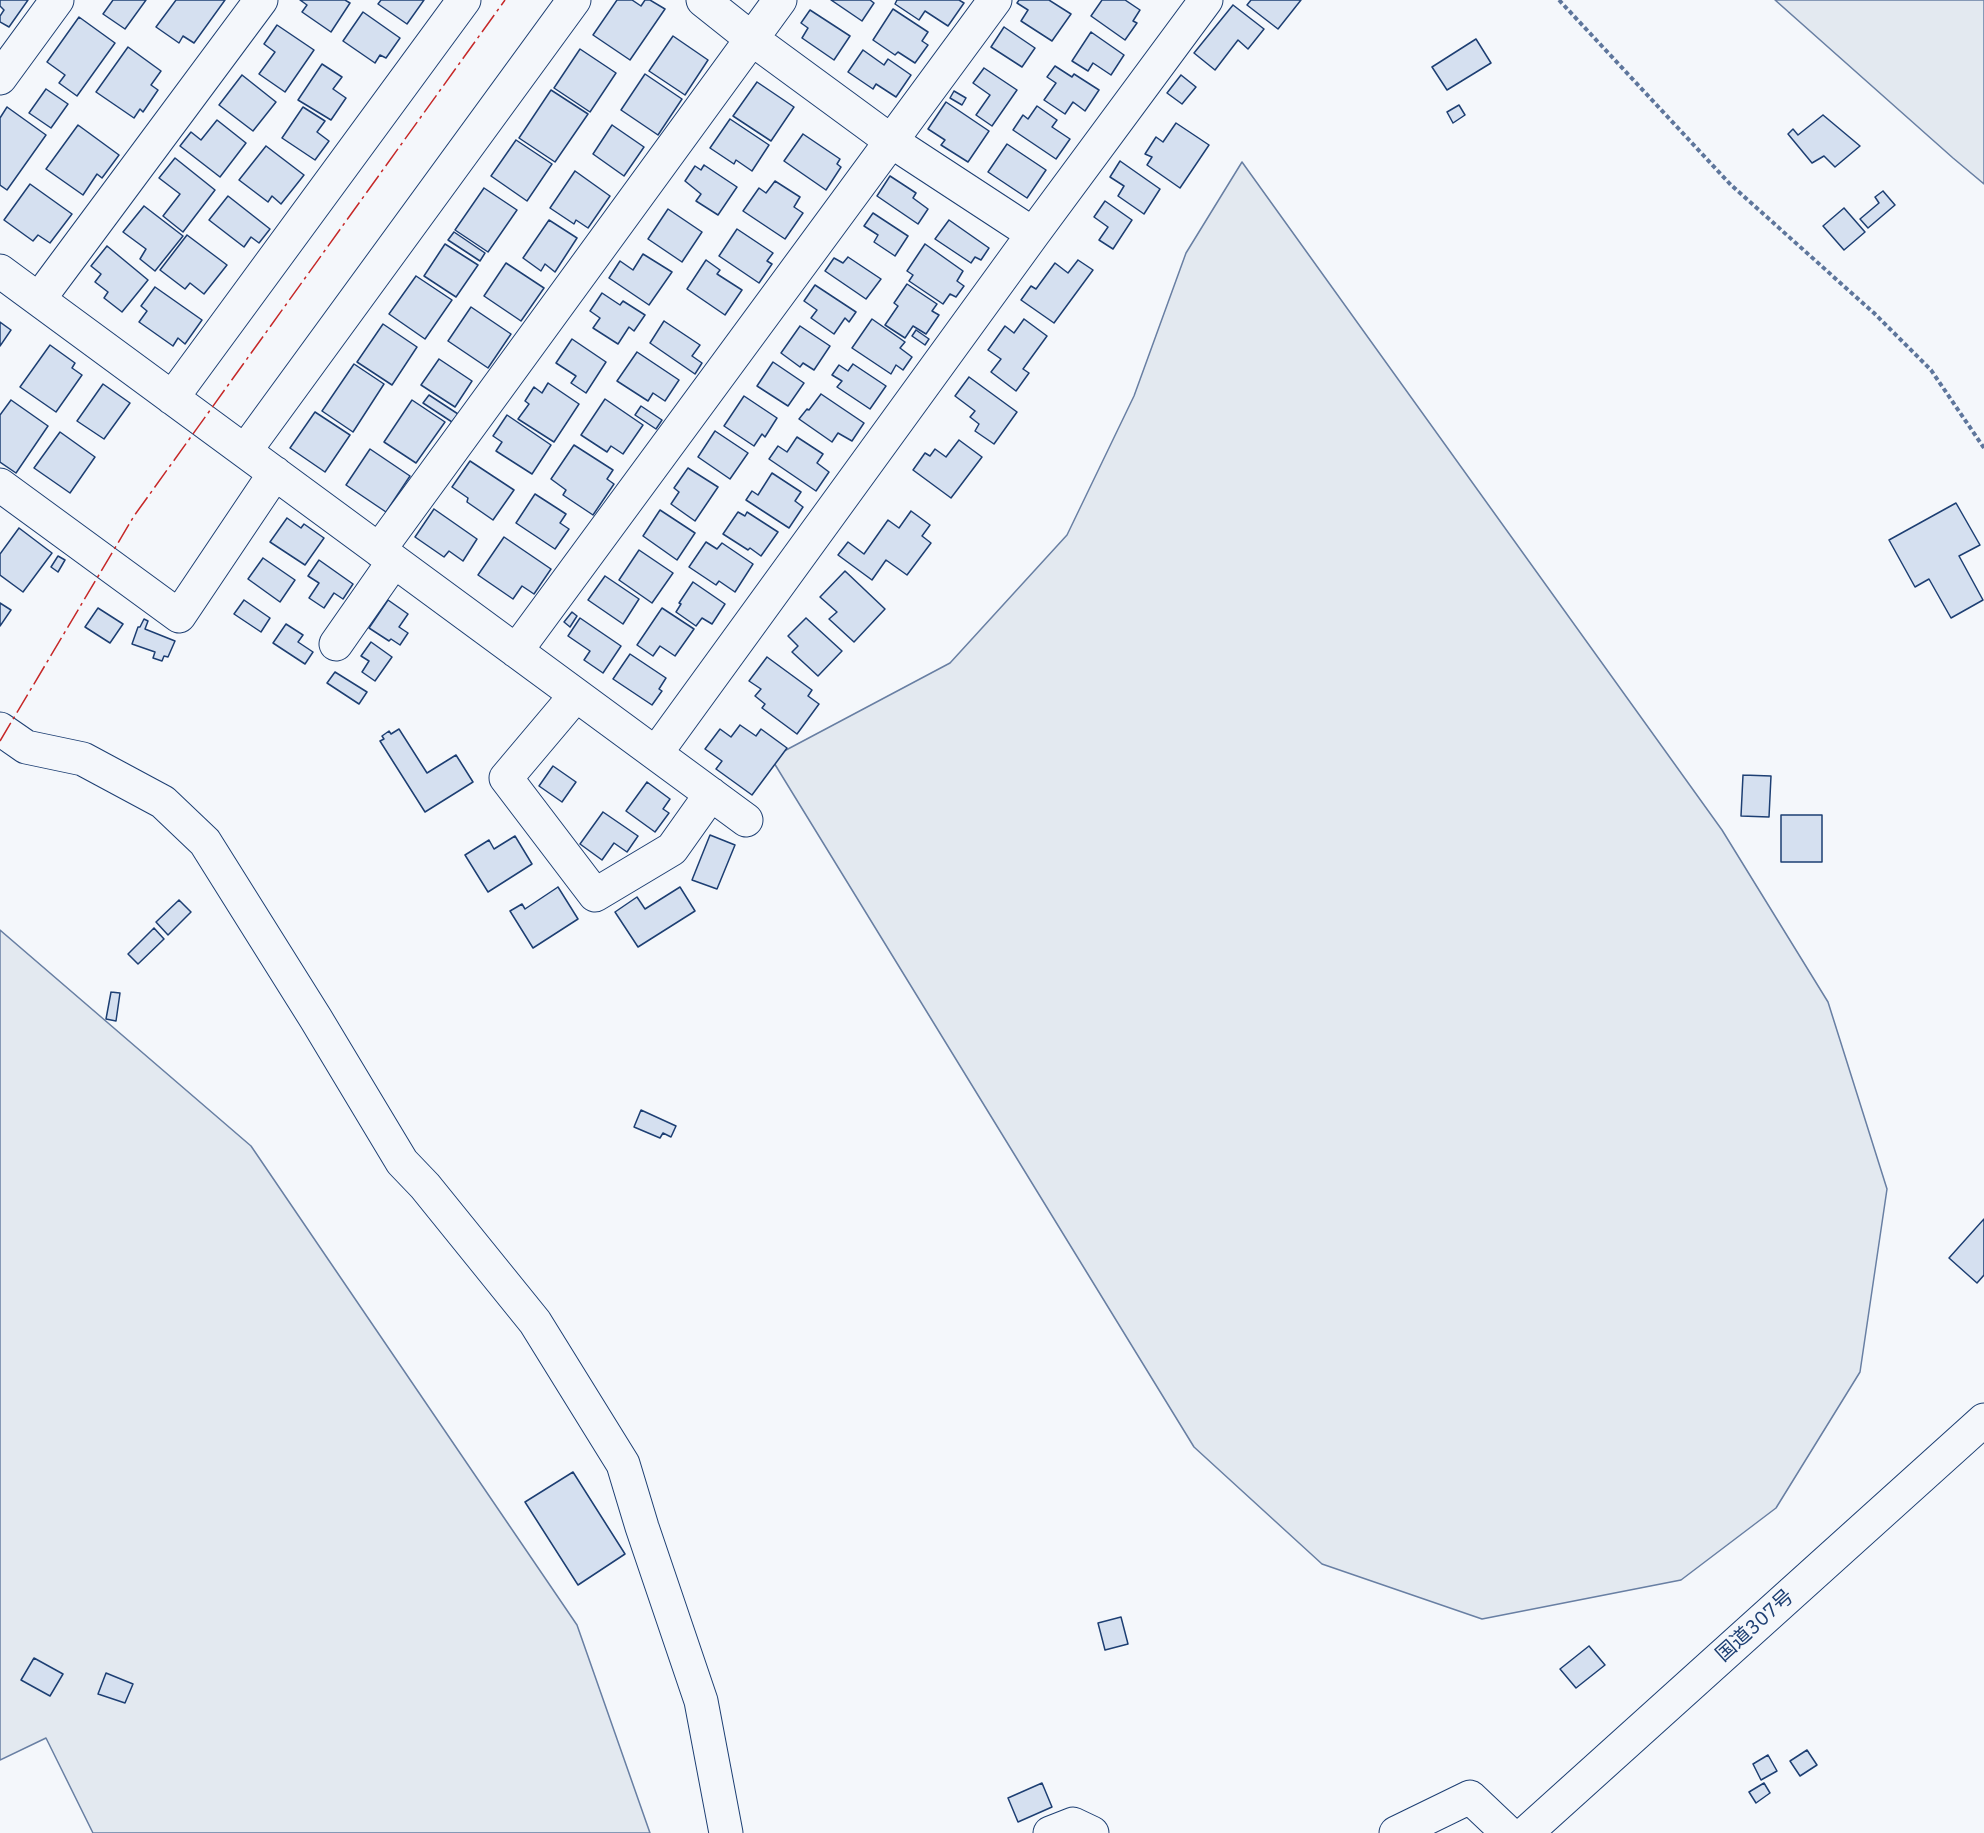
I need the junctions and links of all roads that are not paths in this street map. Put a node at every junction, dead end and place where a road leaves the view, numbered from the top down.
1 (57, 0) edge
2 (261, 0) edge
3 (464, 0) edge
4 (574, 0) edge
5 (703, 0) edge
6 (780, 0) edge
7 (995, 0) edge
8 (1206, 0) edge
9 (752, 39) junction
10 (0, 78) edge
11 (891, 141) junction
12 (1033, 234) junction
13 (0, 271) edge
14 (39, 299) junction
15 (172, 398) junction
16 (244, 451) junction
17 (275, 473) junction
18 (0, 484) edge
19 (387, 555) junction
20 (336, 644) dead end
21 (516, 651) junction
22 (576, 694) junction
23 (0, 729) edge
24 (656, 753) junction
25 (711, 794) junction
26 (746, 820) dead end
27 (1984, 1420) edge
28 (726, 1833) edge
29 (1050, 1833) edge
30 (1092, 1833) edge
31 (1396, 1833) edge
32 (1508, 1833) edge
33 (1526, 1833) edge

1 - 10 main road
2 - 14 main road
3 - 15 main road
4 - 16 main road
5 - 9 main road
6 - 9 main road
7 - 11 main road
8 - 12 main road
9 - 11 main road
9 - 19 main road
11 - 12 main road
11 - 21 main road
12 - 24 main road
13 - 14 main road
14 - 15 main road
15 - 16 main road
16 - 17 main road
17 - 18 main road
17 - 19 main road
19 - 20 main road
19 - 21 main road
21 - 22 main road
22 - 24 main road
22 - 25 main road
23 - 28 main road
24 - 25 main road
25 - 26 main road
27 - 33 main road, 国道307号
29 - 30 main road
31 - 32 main road

